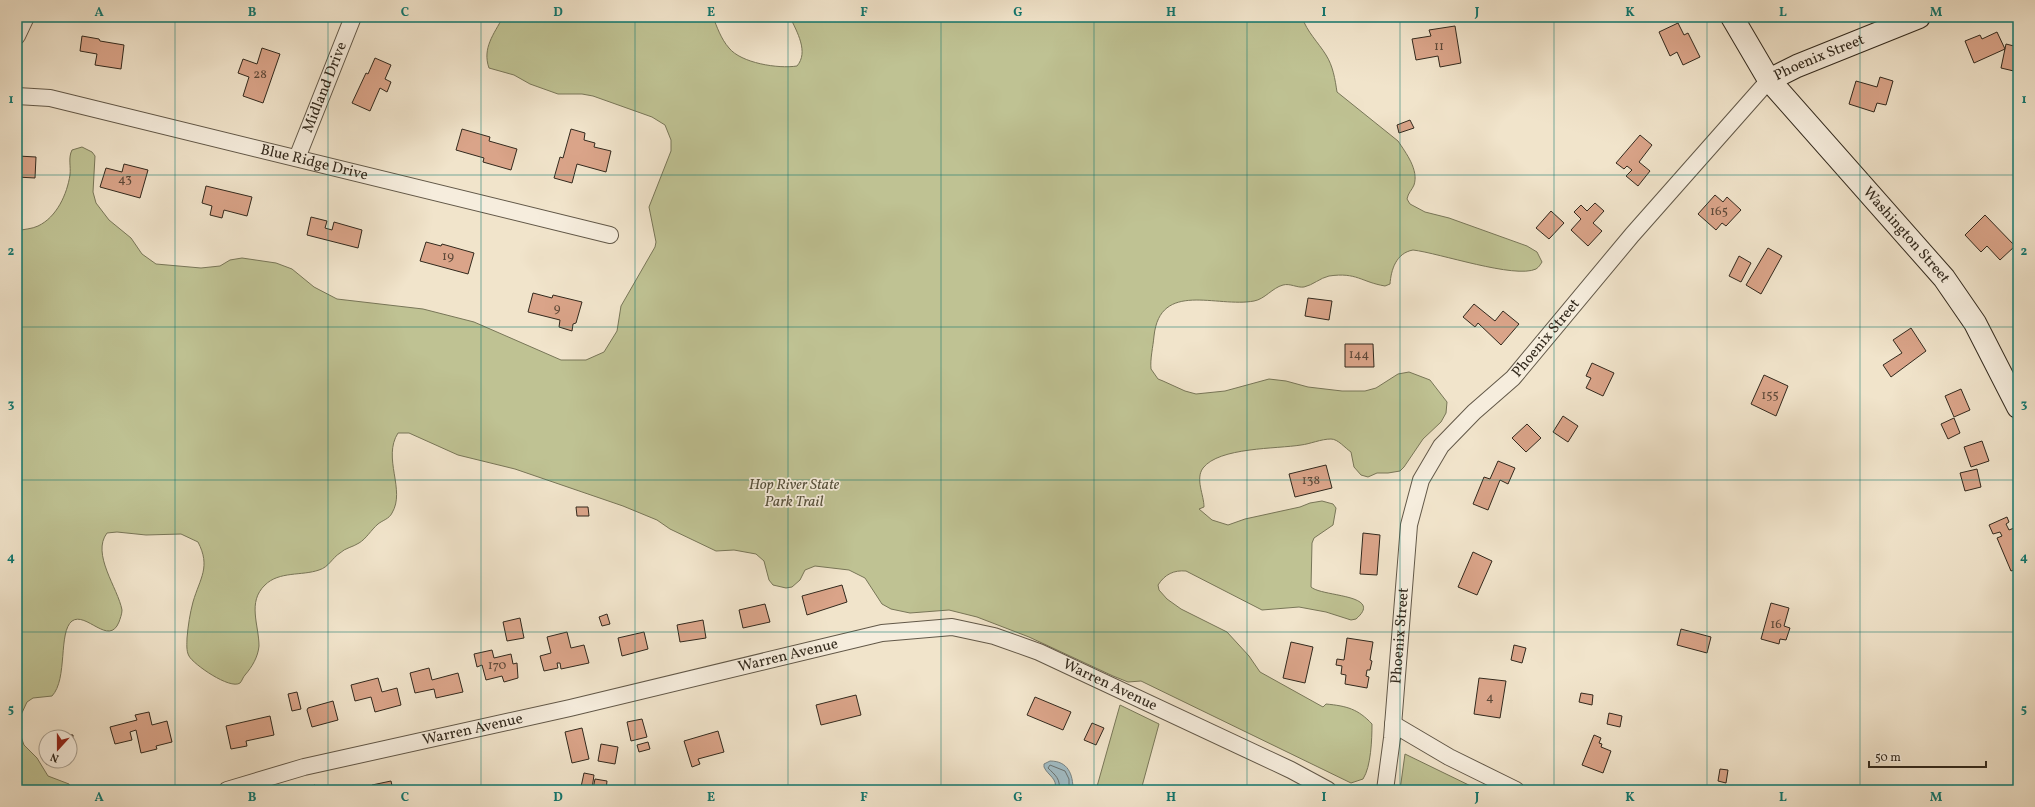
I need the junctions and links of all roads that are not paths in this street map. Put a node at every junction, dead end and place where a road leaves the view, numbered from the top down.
1 (26, 17) edge
2 (353, 17) edge
3 (1732, 17) edge
4 (1919, 17) edge
5 (17, 36) edge
6 (1769, 80) junction
7 (17, 96) edge
8 (296, 158) junction
9 (610, 235) dead end
10 (2018, 407) edge
11 (1393, 724) junction
12 (227, 790) edge
13 (1328, 790) edge
14 (1385, 790) edge
15 (1516, 790) edge

1 - 5 street
2 - 8 street, Midland Drive
3 - 6 street, Washington Street
4 - 6 street, Phoenix Street
6 - 10 street, Washington Street
6 - 11 street, Phoenix Street
7 - 8 street, Blue Ridge Drive
8 - 9 street, Blue Ridge Drive
11 - 14 street, Phoenix Street
11 - 15 street
12 - 13 street, Warren Avenue

